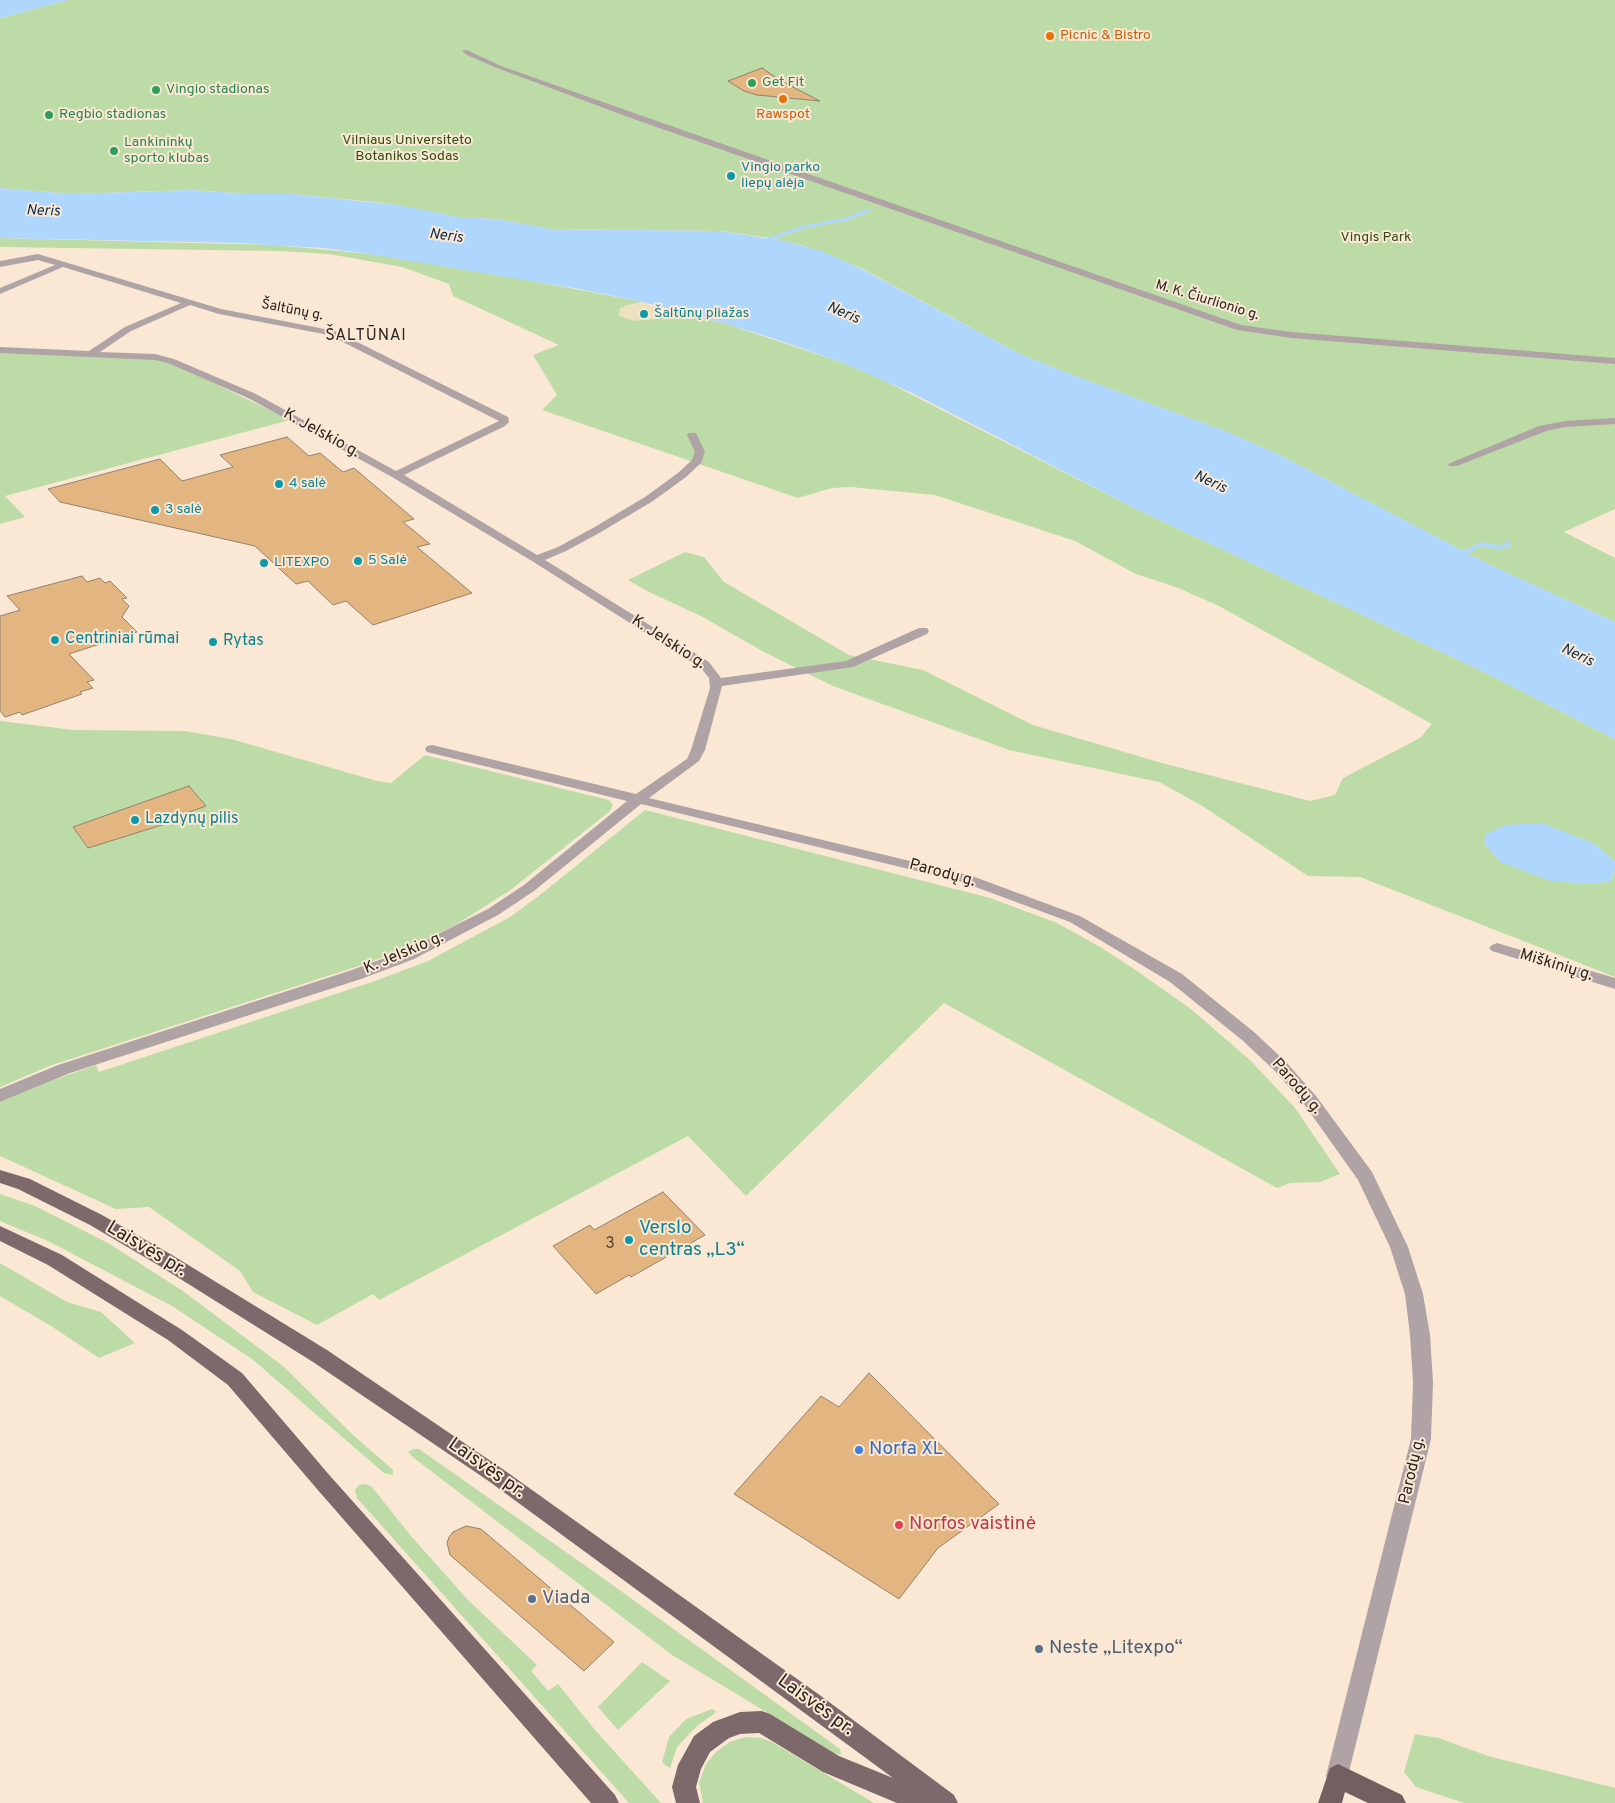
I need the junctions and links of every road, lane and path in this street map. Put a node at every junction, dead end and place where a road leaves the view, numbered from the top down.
1 (465, 51) dead end
2 (0, 264) edge
3 (64, 264) junction
4 (0, 291) edge
5 (188, 303) junction
6 (0, 350) edge
7 (92, 353) junction
8 (1615, 361) edge
9 (1615, 421) edge
10 (692, 436) dead end
11 (1453, 464) dead end
12 (396, 475) junction
13 (536, 559) junction
14 (923, 631) dead end
15 (716, 683) junction
16 (432, 749) dead end
17 (638, 799) junction
18 (1497, 948) dead end
19 (1615, 984) edge
20 (0, 1096) edge
21 (0, 1176) edge
22 (0, 1233) edge
23 (1338, 1776) junction
24 (607, 1803) edge
25 (688, 1803) edge
26 (925, 1803) edge
27 (946, 1803) edge
28 (1330, 1803) edge
29 (1394, 1803) edge

1 - 8 street, M. K. Čiurlionio g.
2 - 3 street, Šaltūnų g.
3 - 4 street
3 - 5 street, Šaltūnų g.
5 - 7 street
5 - 12 street, Šaltūnų g.
6 - 7 street, K. Jelskio g.
7 - 12 street, K. Jelskio g.
9 - 11 street
10 - 13 street
12 - 13 street, K. Jelskio g.
13 - 15 street, K. Jelskio g.
14 - 15 street
15 - 17 street, K. Jelskio g.
16 - 17 street, Parodų g.
17 - 20 street, K. Jelskio g.
17 - 23 street, Parodų g.
18 - 19 street, Miškinių g.
21 - 27 main road, Laisvės pr.
22 - 24 main road
23 - 28 highway
23 - 29 highway
25 - 26 main road

